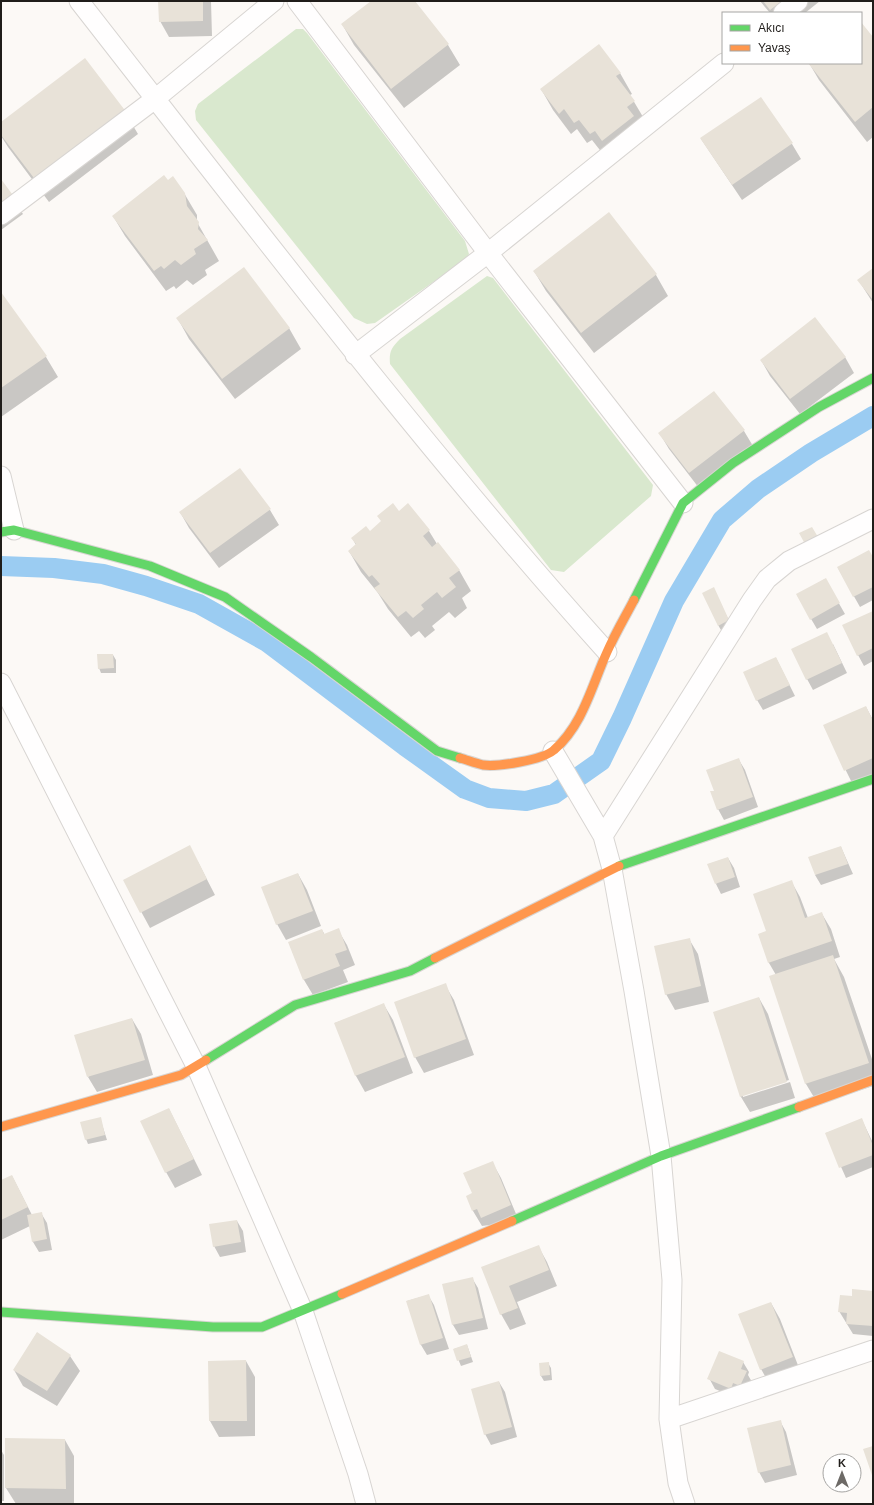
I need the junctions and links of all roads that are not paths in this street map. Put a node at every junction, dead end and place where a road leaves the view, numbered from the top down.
1 (78, 1) edge
2 (274, 1) edge
3 (297, 1) edge
4 (798, 1) edge
5 (785, 12) edge
6 (723, 64) edge
7 (155, 99) junction
8 (1, 215) edge
9 (488, 253) junction
10 (355, 355) junction
11 (873, 378) edge
12 (1, 476) edge
13 (683, 503) junction
14 (873, 519) edge
15 (7, 531) edge
16 (607, 652) junction
17 (1, 683) edge
18 (557, 759) junction
19 (873, 779) edge
20 (603, 836) junction
21 (612, 869) junction
22 (196, 1066) junction
23 (873, 1080) edge
24 (1, 1127) edge
25 (661, 1156) junction
26 (303, 1311) junction
27 (1, 1312) edge
28 (873, 1350) edge
29 (669, 1420) junction
30 (366, 1504) edge
31 (685, 1504) edge

1 - 7 street
2 - 7 street
3 - 9 street
4 - 5 street
6 - 9 street
7 - 8 street
7 - 10 street
9 - 10 street
9 - 13 street
10 - 16 street
11 - 13 street
12 - 15 street
13 - 16 street
14 - 20 street
15 - 18 street
16 - 18 street
17 - 22 street
18 - 20 street
19 - 21 street
20 - 21 street
21 - 22 street
21 - 25 street
22 - 24 street
22 - 26 street
23 - 25 street
25 - 26 street
25 - 29 street
26 - 27 street
26 - 30 street
28 - 29 street
29 - 31 street

